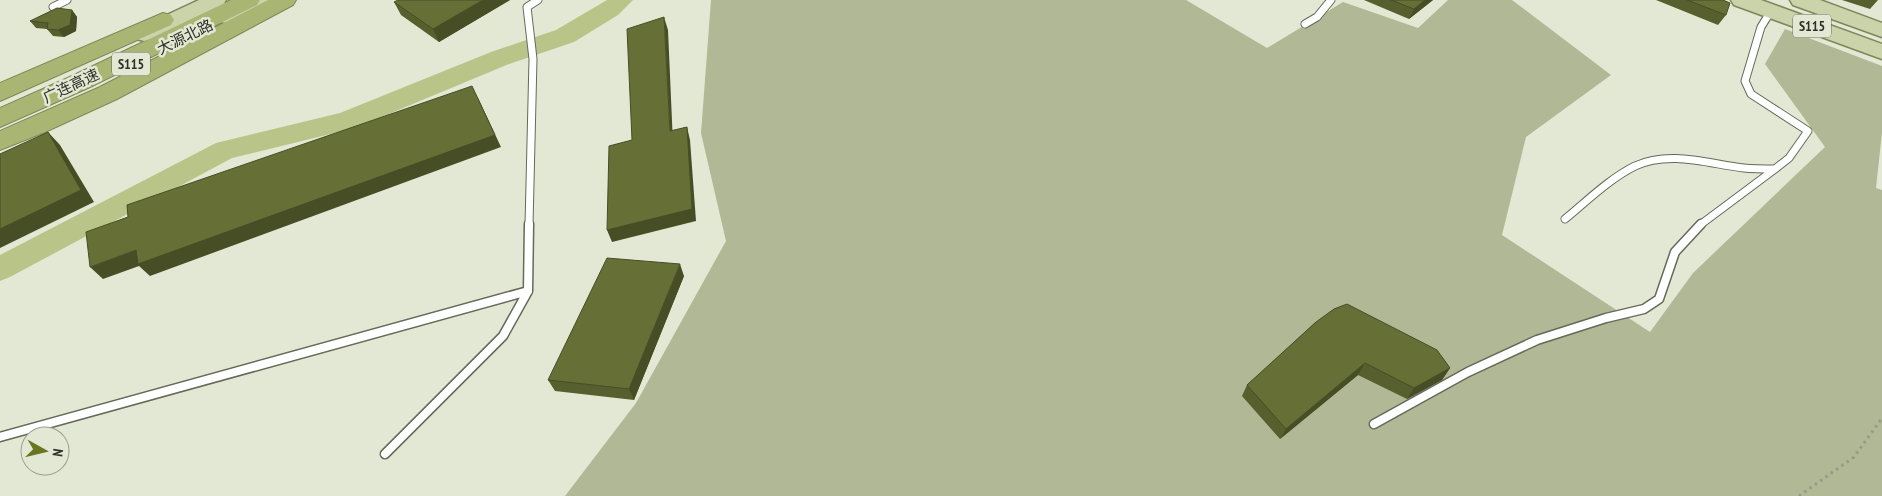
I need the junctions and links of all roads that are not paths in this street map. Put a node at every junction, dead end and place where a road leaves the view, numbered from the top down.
1 (67, 0) edge
2 (173, 0) edge
3 (205, 0) edge
4 (216, 0) edge
5 (249, 0) edge
6 (262, 0) edge
7 (285, 0) edge
8 (538, 0) edge
9 (1331, 0) edge
10 (1741, 0) edge
11 (1800, 0) edge
12 (53, 6) dead end
13 (1771, 11) junction
14 (1305, 24) dead end
15 (1882, 30) edge
16 (1882, 52) edge
17 (0, 75) edge
18 (0, 94) edge
19 (0, 100) edge
20 (0, 118) edge
21 (0, 125) edge
22 (0, 141) edge
23 (1775, 169) junction
24 (1565, 219) dead end
25 (528, 291) junction
26 (1374, 424) dead end
27 (0, 437) edge
28 (385, 454) dead end

1 - 12 lane
2 - 17 highway
3 - 18 highway, 广连高速
4 - 19 main road, 大源北路 / S115
5 - 20 highway, 广连高速
6 - 21 main road, 大源北路 / S115
7 - 22 highway
8 - 25 lane
9 - 14 lane
10 - 13 main road, S115
11 - 15 main road, S115
13 - 16 main road, S115
13 - 23 lane
23 - 24 lane
23 - 26 lane
25 - 27 lane
25 - 28 lane

